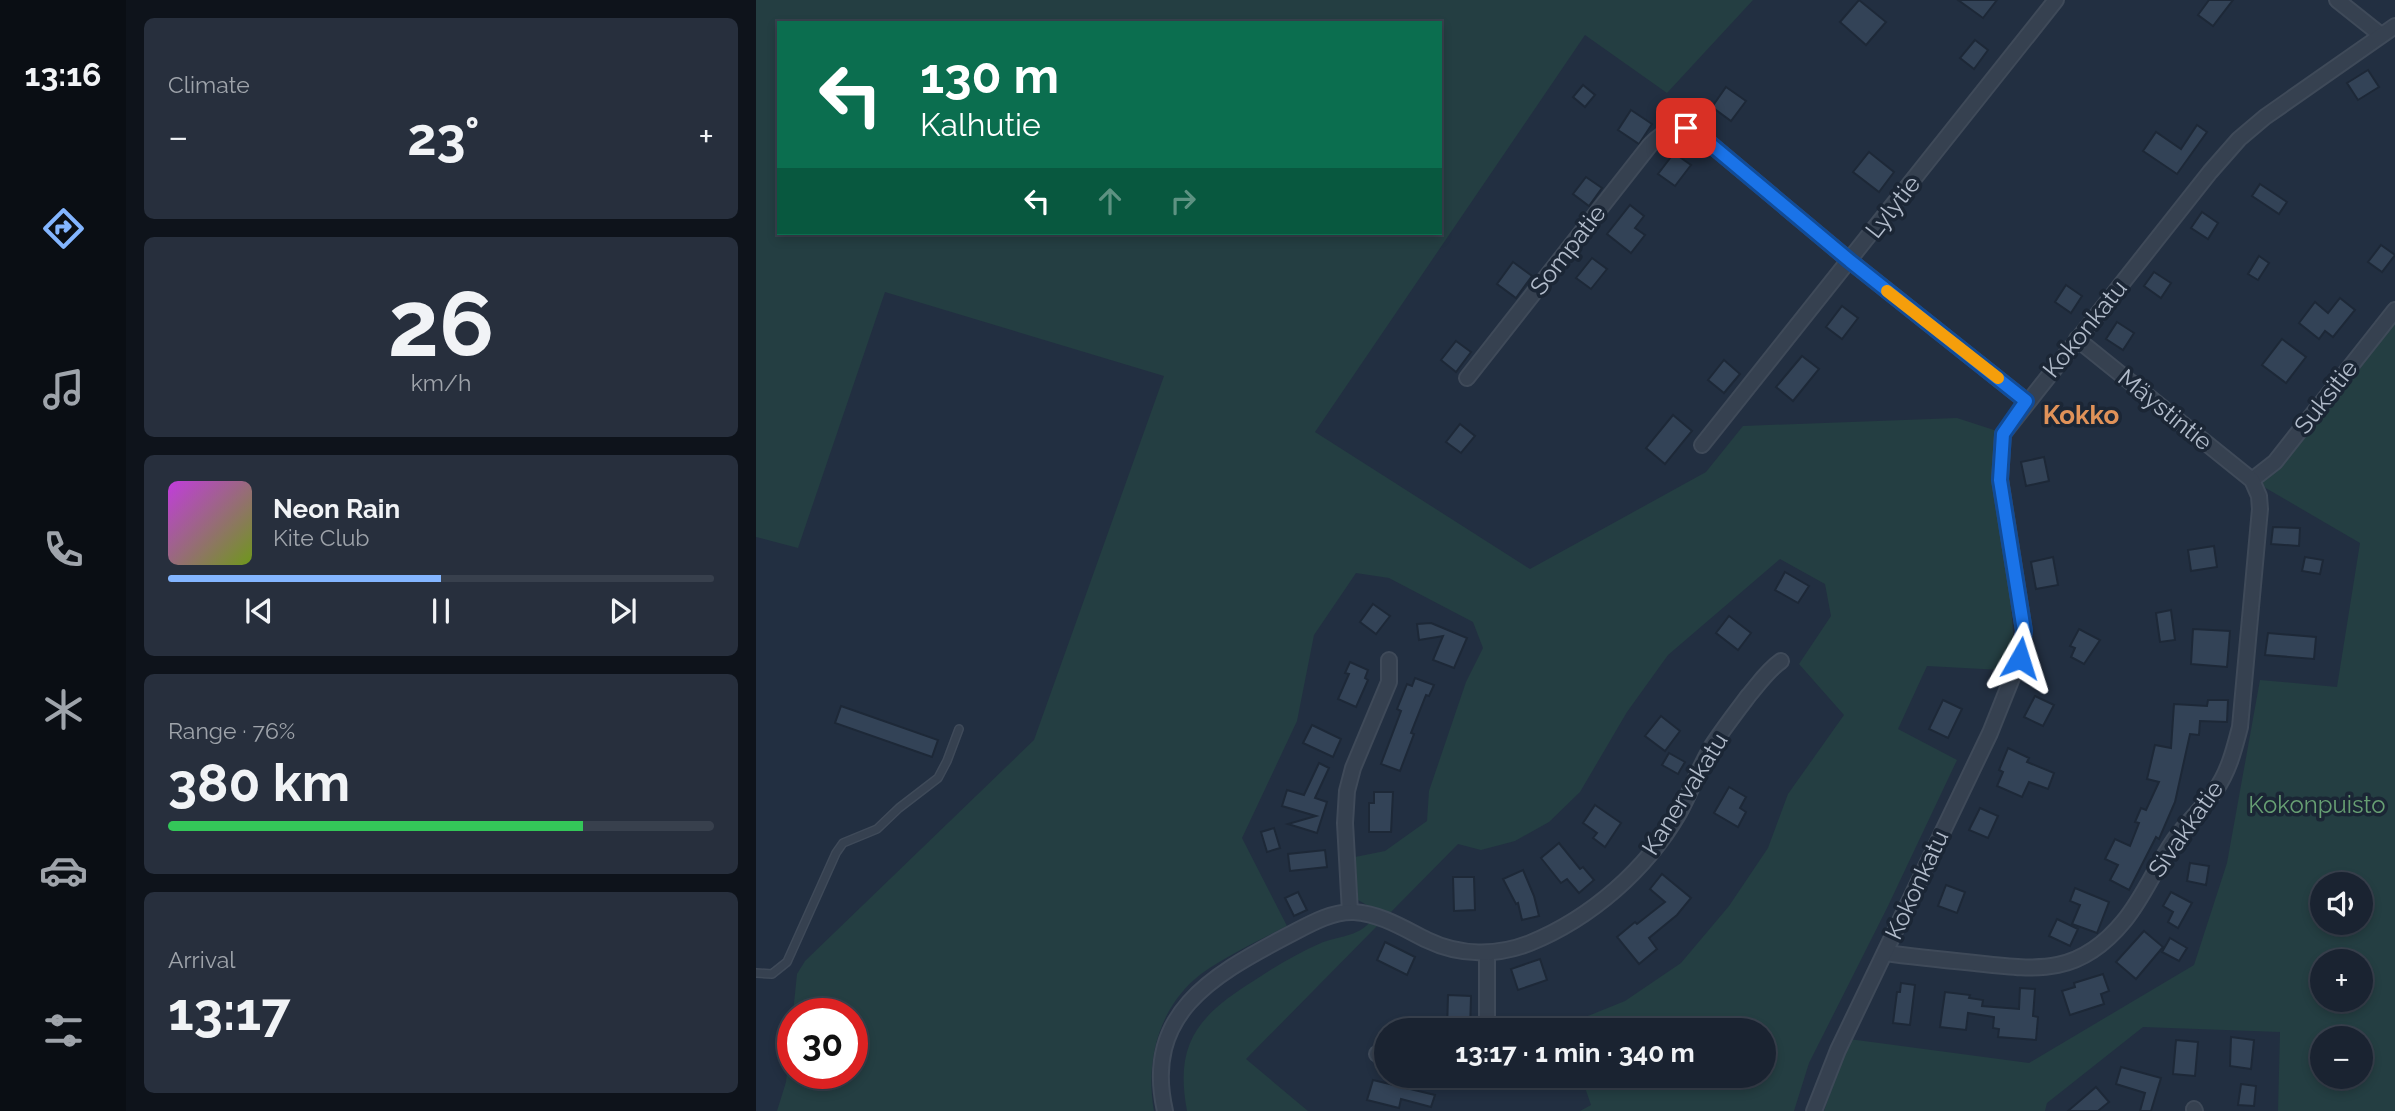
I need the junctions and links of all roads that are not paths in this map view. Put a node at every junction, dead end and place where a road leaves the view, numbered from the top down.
1 (2056, 0) edge
2 (2337, 0) edge
3 (2395, 26) edge
4 (2381, 36) junction
5 (1850, 261) junction
6 (2395, 310) edge
7 (2077, 339) junction
8 (1467, 377) dead end
9 (2026, 401) junction
10 (1702, 445) dead end
11 (2252, 481) junction
12 (1389, 660) dead end
13 (1782, 661) dead end
14 (959, 729) dead end
15 (1350, 912) junction
16 (1885, 953) junction
17 (1487, 954) junction
18 (756, 973) edge
19 (1487, 1018) edge
20 (1164, 1111) edge
21 (1814, 1111) edge

1 - 5 street, Lylytie
2 - 4 street
3 - 4 street, Kokonkatu
4 - 7 street, Kokonkatu
5 - 8 street, Sompatie
5 - 9 street
5 - 10 street, Lylytie
6 - 11 street, Suksitie
7 - 9 street, Kokonkatu
7 - 11 street, Mäystintie
9 - 16 street, Kokonkatu
11 - 16 street, Sivakkatie
12 - 15 street
13 - 17 street, Kanervakatu
14 - 18 lane
15 - 17 street, Kanervakatu
15 - 20 street, Kanervakatu
16 - 21 street, Kokonkatu
17 - 19 street

